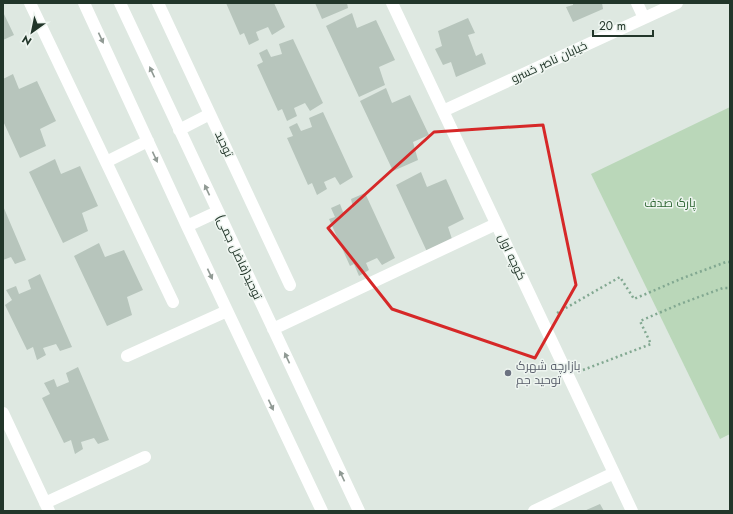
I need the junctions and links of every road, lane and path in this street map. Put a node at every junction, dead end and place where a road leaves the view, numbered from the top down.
1 (30, 3) edge
2 (84, 3) edge
3 (120, 3) edge
4 (158, 3) edge
5 (392, 3) edge
6 (637, 3) edge
7 (677, 3) edge
8 (644, 18) junction
9 (443, 111) junction
10 (210, 114) junction
11 (179, 130) junction
12 (148, 141) junction
13 (106, 162) junction
14 (217, 212) junction
15 (496, 224) junction
16 (187, 226) junction
17 (730, 262) edge
18 (290, 285) dead end
19 (730, 288) edge
20 (173, 302) dead end
21 (227, 311) junction
22 (542, 322) junction
23 (273, 329) junction
24 (127, 356) dead end
25 (568, 376) junction
26 (3, 414) edge
27 (145, 457) dead end
28 (614, 473) junction
29 (47, 507) edge
30 (322, 511) edge
31 (359, 511) edge
32 (534, 511) edge
33 (632, 511) edge

1 - 13 street
2 -> 12 street
11 -> 3 street, توحید(فاضل جمی)
4 - 10 street, توحید
5 - 9 street, کوچه اول
6 - 8 street
7 - 8 street, خیابان ناصر خسرو
8 - 9 street, خیابان ناصر خسرو
9 - 15 street, کوچه اول
10 - 11 street
10 - 18 street, توحید
14 -> 11 street, توحید(فاضل جمی)
12 - 13 street
12 -> 16 street
13 - 20 street
14 - 16 street
14 - 23 street, توحید(فاضل جمی)
15 - 22 street, کوچه اول
15 - 23 street
16 -> 21 street
17 - 22 path
19 - 25 path
21 - 24 street
21 -> 30 street
22 - 25 street, کوچه اول
31 -> 23 street, توحید(فاضل جمی)
25 - 28 street, کوچه اول
26 - 29 street
27 - 29 street
28 - 32 street
28 - 33 street, کوچه اول

